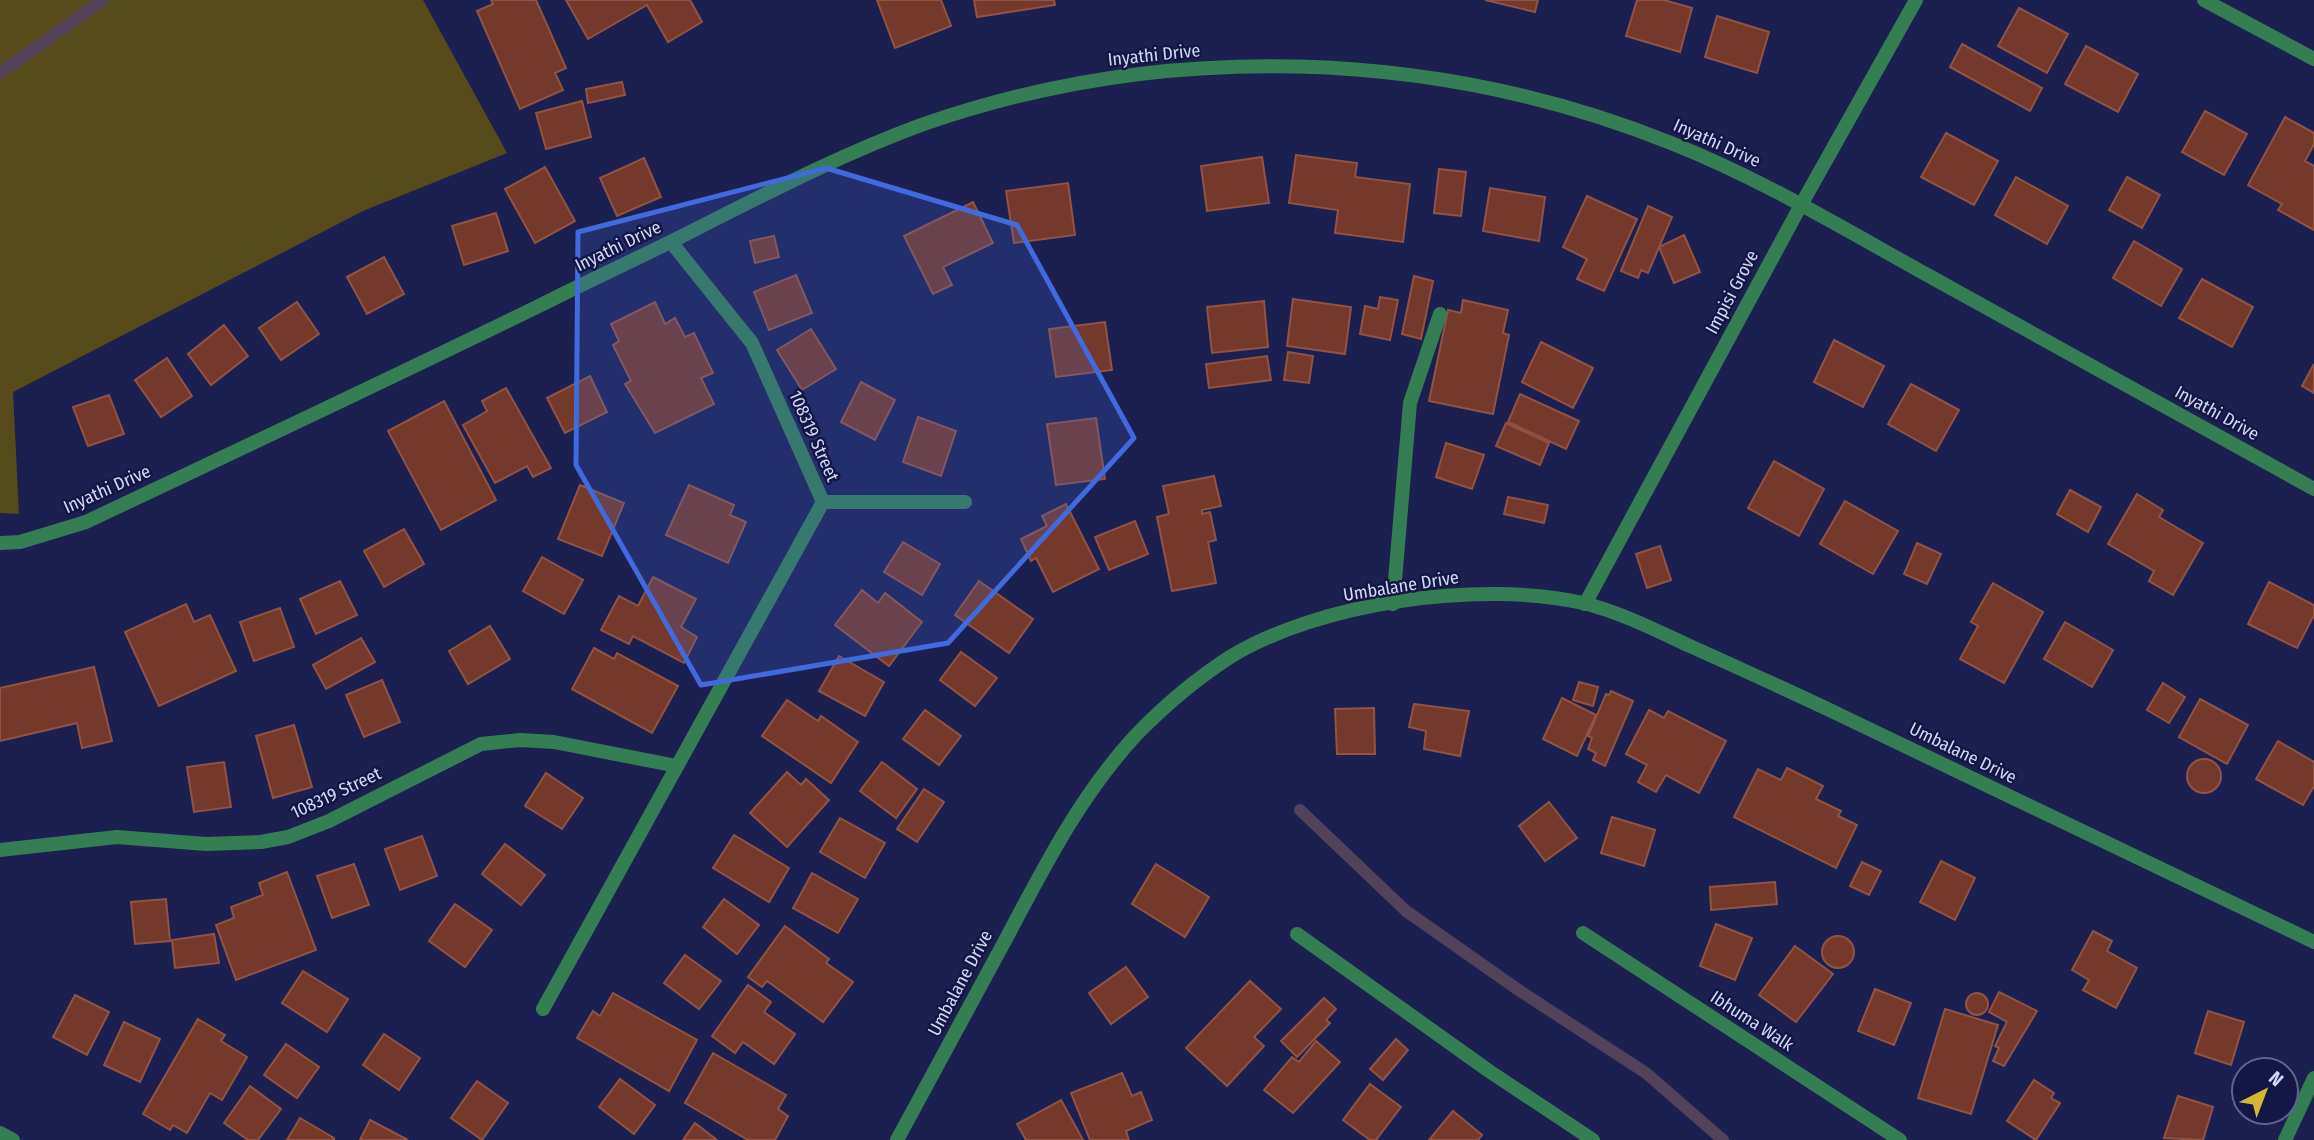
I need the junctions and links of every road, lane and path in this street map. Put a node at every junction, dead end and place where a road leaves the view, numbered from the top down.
1 (1916, 0) edge
2 (2204, 0) edge
3 (2314, 59) edge
4 (1801, 205) junction
5 (671, 242) junction
6 (1440, 314) dead end
7 (2314, 489) edge
8 (823, 502) junction
9 (965, 502) dead end
10 (0, 543) edge
11 (1393, 604) junction
12 (1585, 604) junction
13 (677, 766) junction
14 (0, 850) edge
15 (1583, 933) dead end
16 (1297, 934) dead end
17 (2314, 942) edge
18 (543, 1009) dead end
19 (2314, 1078) edge
20 (0, 1133) edge
21 (13, 1140) edge
22 (897, 1140) edge
23 (1593, 1140) edge
24 (1900, 1140) edge
25 (2285, 1140) edge

1 - 4 street, Impisi Grove
2 - 3 street
4 - 5 street, Inyathi Drive
4 - 7 street, Inyathi Drive
4 - 12 street, Impisi Grove
5 - 8 street, 108319 Street
5 - 10 street, Inyathi Drive
6 - 11 street
8 - 9 street
8 - 13 street, 108319 Street
11 - 12 street, Umbalane Drive
11 - 22 street, Umbalane Drive
12 - 17 street, Umbalane Drive
13 - 14 street, 108319 Street
13 - 18 street, 108319 Street
15 - 24 street, Ibhuma Walk
16 - 23 street
19 - 25 street
20 - 21 street

